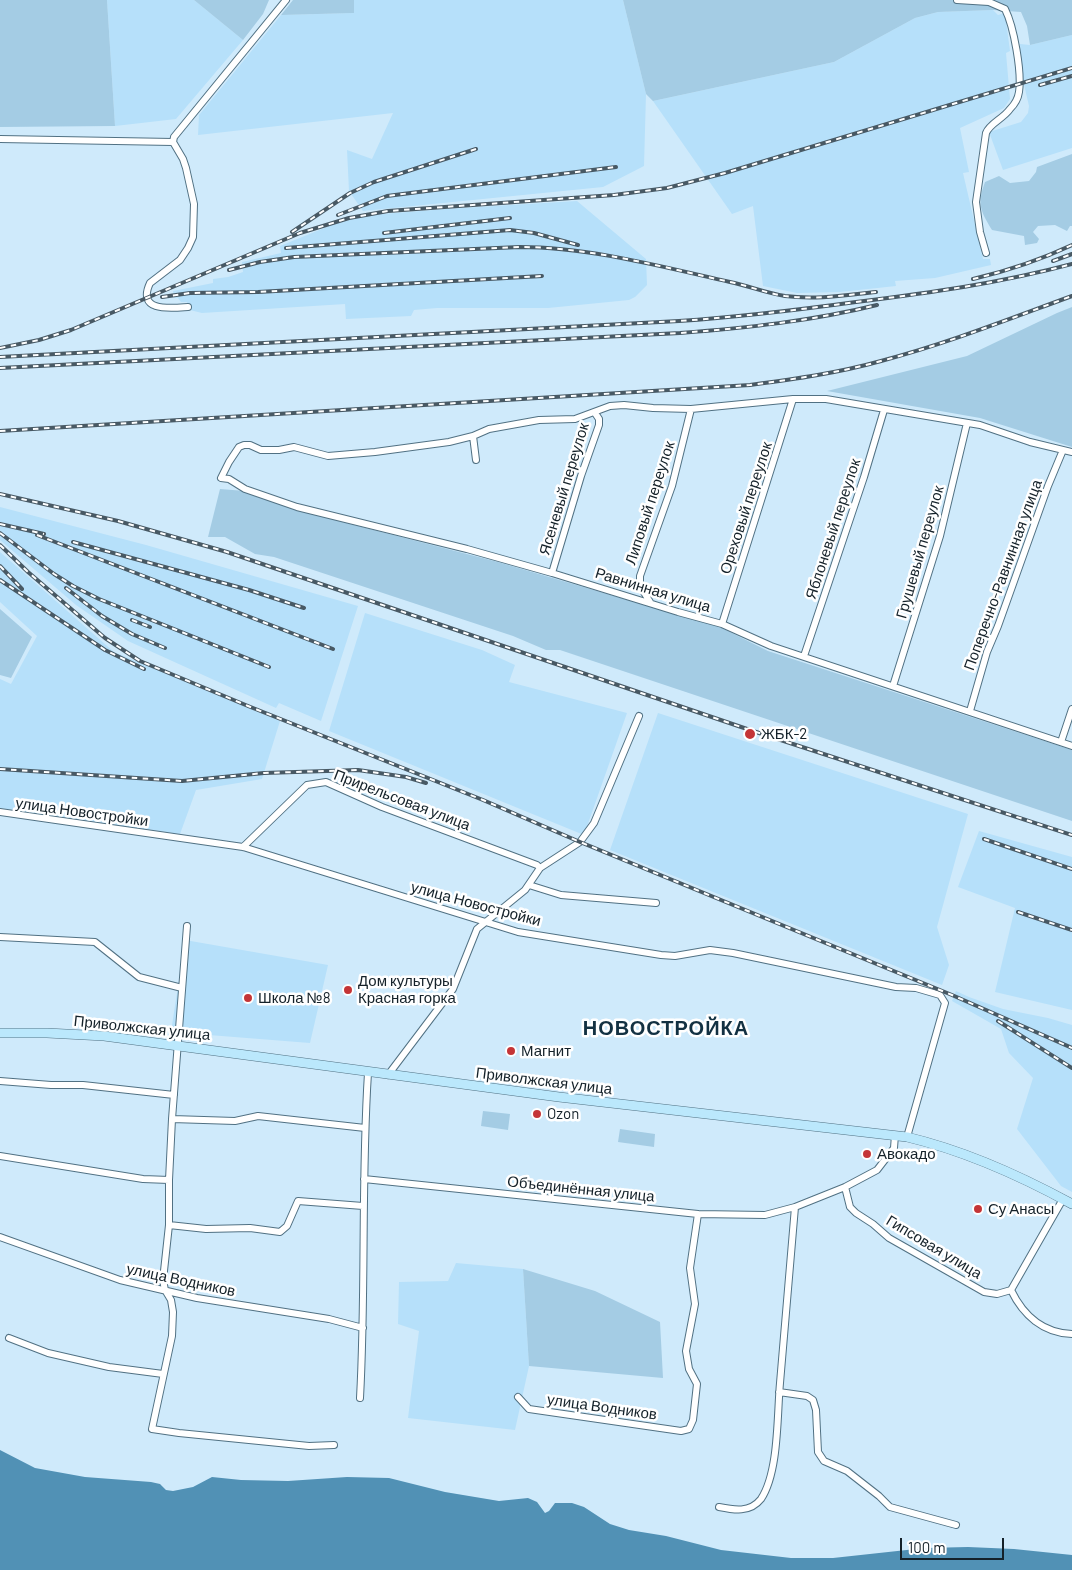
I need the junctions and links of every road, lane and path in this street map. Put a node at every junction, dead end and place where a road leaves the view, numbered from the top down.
1 (286, 0) edge
2 (957, 0) edge
3 (0, 139) edge
4 (173, 142) junction
5 (986, 253) dead end
6 (188, 307) dead end
7 (793, 399) junction
8 (692, 409) junction
9 (884, 410) junction
10 (595, 413) junction
11 (967, 423) junction
12 (473, 436) junction
13 (1063, 450) junction
14 (1072, 452) edge
15 (476, 460) dead end
16 (552, 573) junction
17 (650, 602) junction
18 (722, 624) junction
19 (804, 656) junction
20 (893, 686) junction
21 (1072, 709) edge
22 (970, 710) junction
23 (639, 716) dead end
24 (1061, 742) junction
25 (1072, 746) edge
26 (0, 812) edge
27 (243, 846) junction
28 (540, 868) junction
29 (529, 885) junction
30 (656, 903) dead end
31 (485, 923) junction
32 (187, 926) dead end
33 (0, 938) edge
34 (182, 988) junction
35 (0, 1033) edge
36 (178, 1045) junction
37 (368, 1073) junction
38 (388, 1075) junction
39 (0, 1080) edge
40 (174, 1095) junction
41 (172, 1119) junction
42 (366, 1128) junction
43 (895, 1135) junction
44 (907, 1137) junction
45 (0, 1156) edge
46 (364, 1178) junction
47 (169, 1180) junction
48 (845, 1187) junction
49 (1063, 1199) junction
50 (1072, 1204) edge
51 (363, 1206) junction
52 (795, 1207) junction
53 (698, 1214) junction
54 (169, 1225) junction
55 (0, 1237) edge
56 (165, 1290) junction
57 (1011, 1290) junction
58 (362, 1328) junction
59 (1072, 1334) edge
60 (9, 1338) dead end
61 (163, 1374) junction
62 (779, 1392) junction
63 (518, 1397) dead end
64 (360, 1398) dead end
65 (334, 1445) dead end
66 (719, 1507) dead end
67 (956, 1524) dead end

1 - 4 street
2 - 5 street
3 - 4 street
4 - 6 street
7 - 8 street
7 - 9 street
7 - 18 street, Ореховый переулок
8 - 10 street
8 - 17 street, Липовый переулок
9 - 11 street
9 - 19 street, Яблоневый переулок
10 - 12 street
10 - 16 street, Ясеневый переулок
11 - 13 street
11 - 20 street, Грушевый переулок
12 - 15 street
12 - 16 street, Равнинная улица
13 - 14 street
13 - 22 street, Поперечно-Равнинная улица
16 - 17 street, Равнинная улица
17 - 18 street, Равнинная улица
18 - 19 street, Равнинная улица
19 - 20 street, Равнинная улица
20 - 22 street, Равнинная улица
21 - 24 street
22 - 24 street, Равнинная улица
23 - 28 street
24 - 25 street, Равнинная улица
26 - 27 street, улица Новостройки
27 - 28 street, Прирельсовая улица
27 - 31 street, улица Новостройки
28 - 29 street
29 - 30 street
29 - 31 street
31 - 38 street
31 - 44 street, улица Новостройки
32 - 34 street
33 - 34 street
34 - 36 street
35 - 36 main road, Приволжская улица
36 - 37 main road, Приволжская улица
36 - 40 street
37 - 38 main road, Приволжская улица
37 - 42 street
38 - 43 main road, Приволжская улица
39 - 40 street
40 - 41 street
41 - 42 street
41 - 47 street
42 - 46 street
43 - 44 main road, Приволжская улица
43 - 48 street, Объединённая улица
44 - 49 main road, Приволжская улица
45 - 47 street
46 - 51 street
46 - 53 street, Объединённая улица
47 - 54 street
48 - 52 street, Объединённая улица
48 - 57 street, Гипсовая улица
49 - 50 main road, Приволжская улица
49 - 57 street
51 - 54 street
51 - 58 street
52 - 53 street, Объединённая улица
52 - 62 street
53 - 63 street, улица Водников
54 - 56 street
55 - 56 street, улица Водников
56 - 58 street, улица Водников
56 - 61 street
57 - 59 street
58 - 64 street
60 - 61 street
61 - 65 street
62 - 66 street
62 - 67 street

